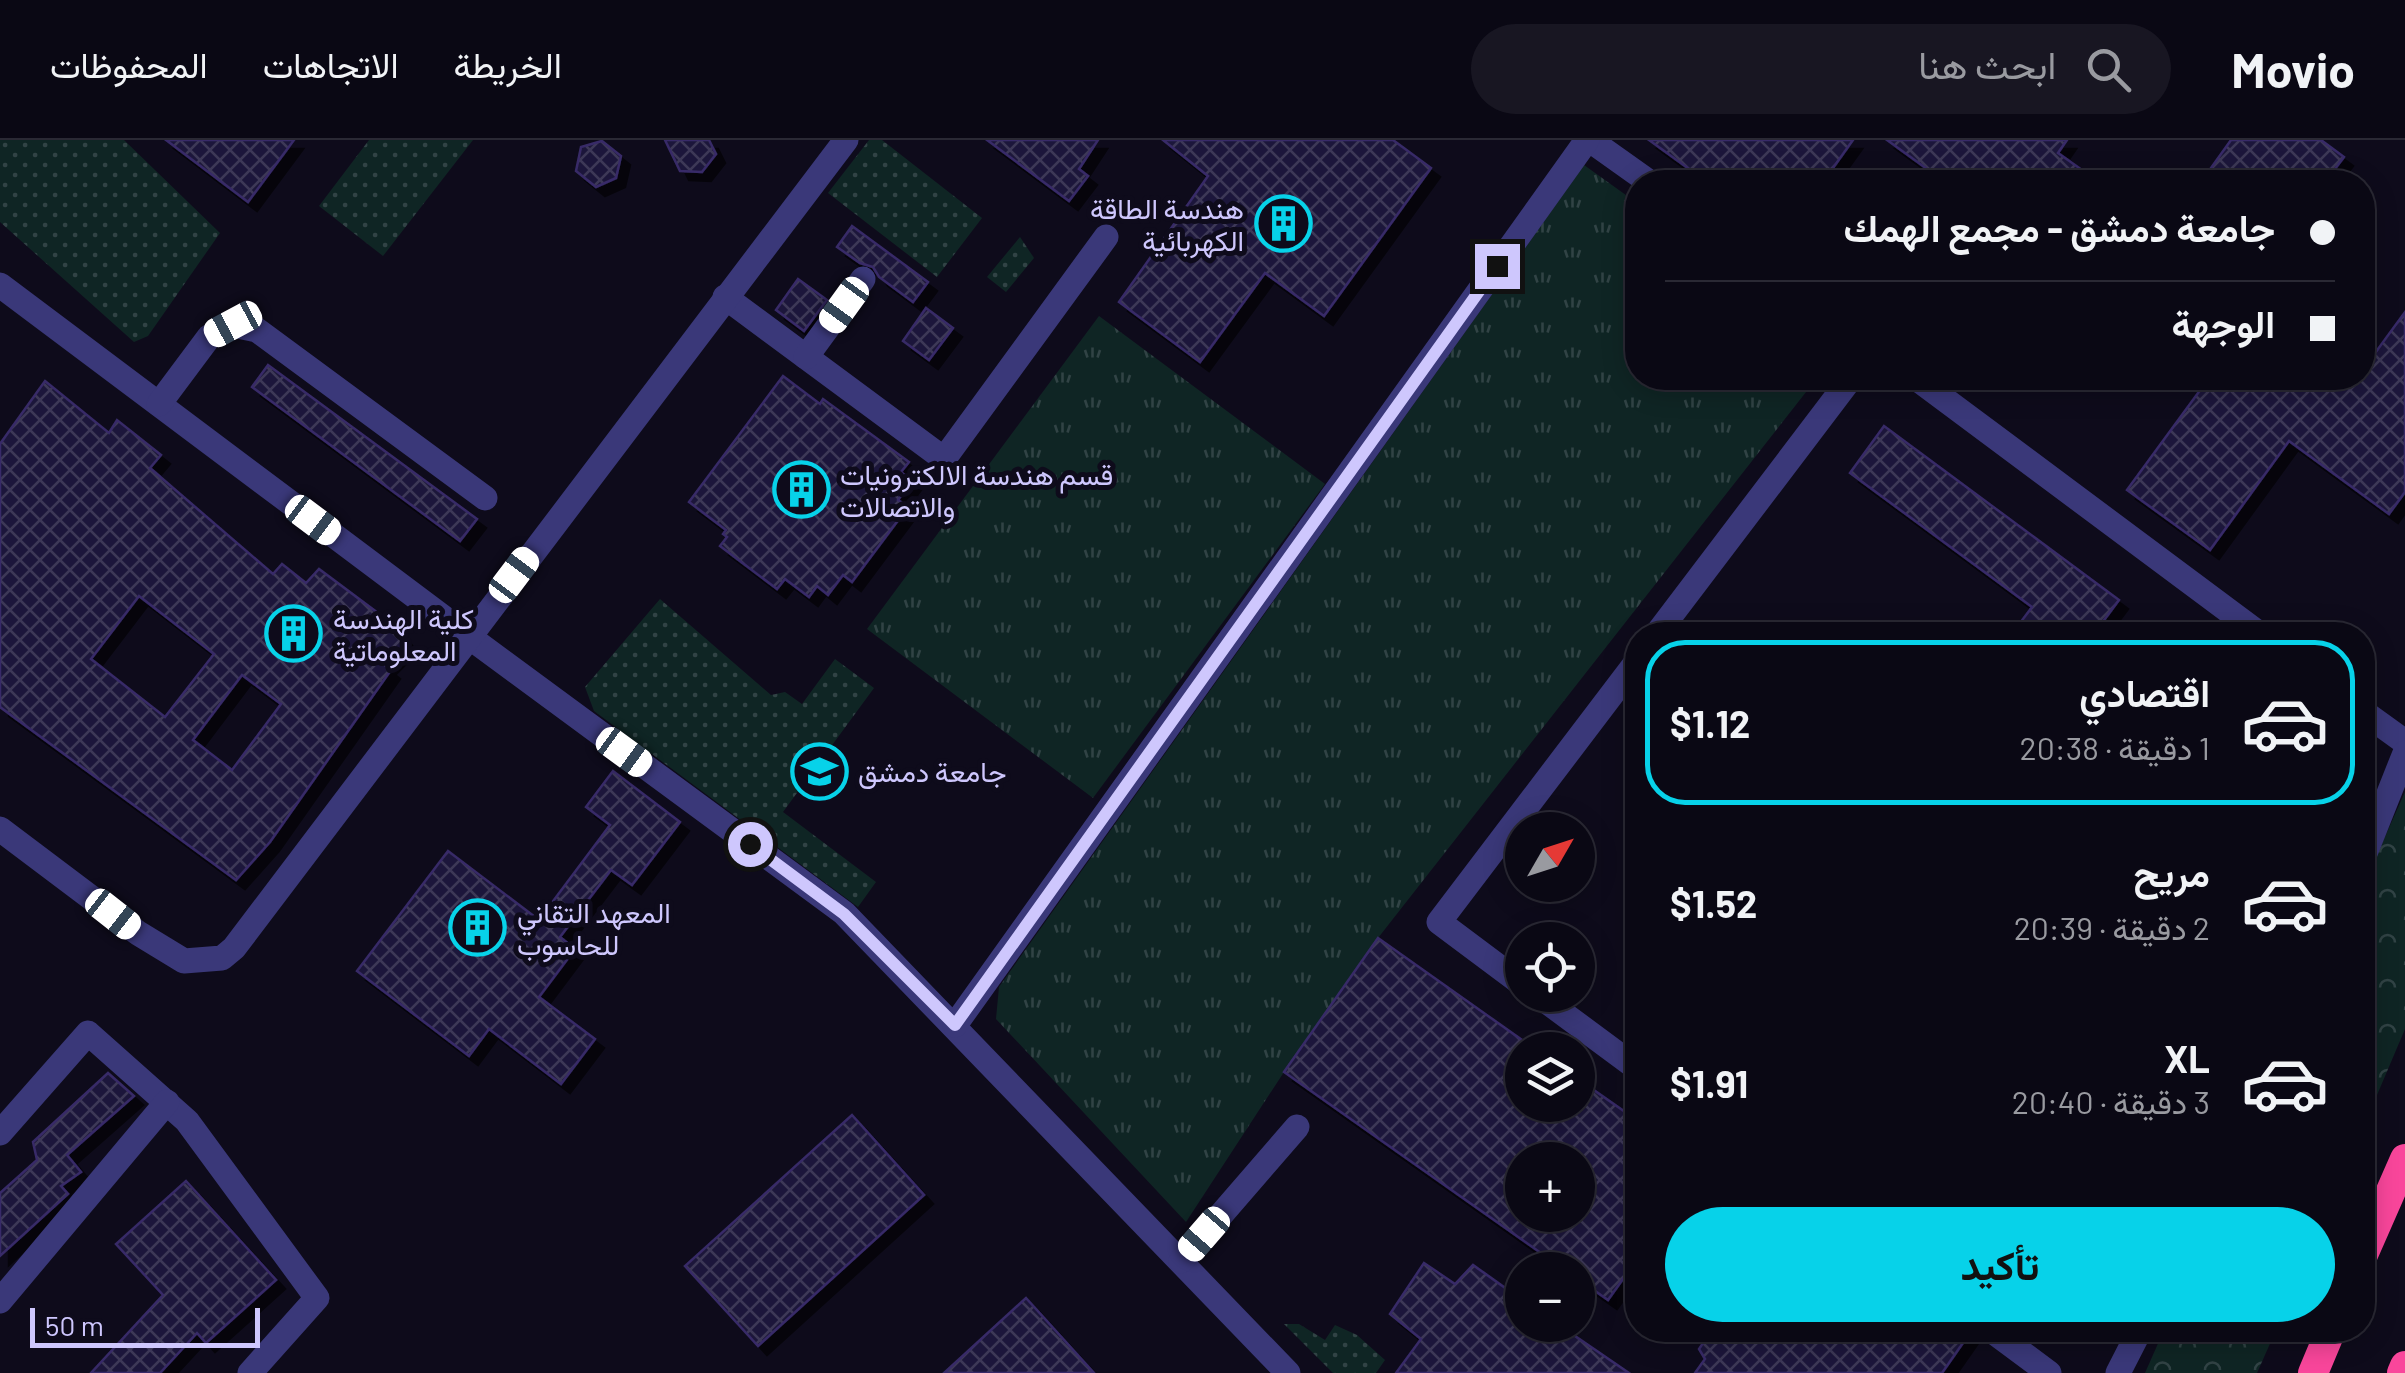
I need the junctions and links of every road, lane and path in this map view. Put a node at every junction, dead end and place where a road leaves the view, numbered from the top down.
1 (846, 140) edge
2 (1589, 140) edge
3 (1632, 170) edge
4 (1106, 238) dead end
5 (863, 279) dead end
6 (0, 285) edge
7 (725, 297) junction
8 (806, 357) junction
9 (1842, 390) edge
10 (1932, 390) edge
11 (159, 404) junction
12 (485, 498) dead end
13 (1666, 622) edge
14 (2244, 622) edge
15 (468, 636) junction
16 (1625, 677) edge
17 (2375, 720) edge
18 (2405, 742) edge
19 (2405, 754) edge
20 (0, 829) edge
21 (2375, 829) edge
22 (1505, 971) edge
23 (1561, 1012) edge
24 (955, 1025) junction
25 (1625, 1059) edge
26 (167, 1102) junction
27 (1297, 1126) dead end
28 (0, 1133) edge
29 (2405, 1159) edge
30 (2375, 1228) edge
31 (1181, 1262) junction
32 (0, 1301) edge
33 (2006, 1342) edge
34 (2134, 1342) edge
35 (2326, 1342) edge
36 (2041, 1371) edge
37 (250, 1373) edge
38 (1288, 1373) edge
39 (2118, 1373) edge
40 (2313, 1373) edge

1 - 7 street
2 - 3 street
2 - 24 street
4 - 8 street
5 - 8 street
6 - 11 street
7 - 8 street
7 - 15 street
9 - 13 street
10 - 14 street
11 - 12 street
11 - 15 street
15 - 20 street
15 - 24 street
16 - 22 street
17 - 18 street
19 - 21 street
23 - 25 street
24 - 31 street
26 - 28 street
26 - 32 street
26 - 37 street
27 - 31 street
29 - 30 highway
31 - 38 street
33 - 36 street
34 - 39 street
35 - 40 highway

